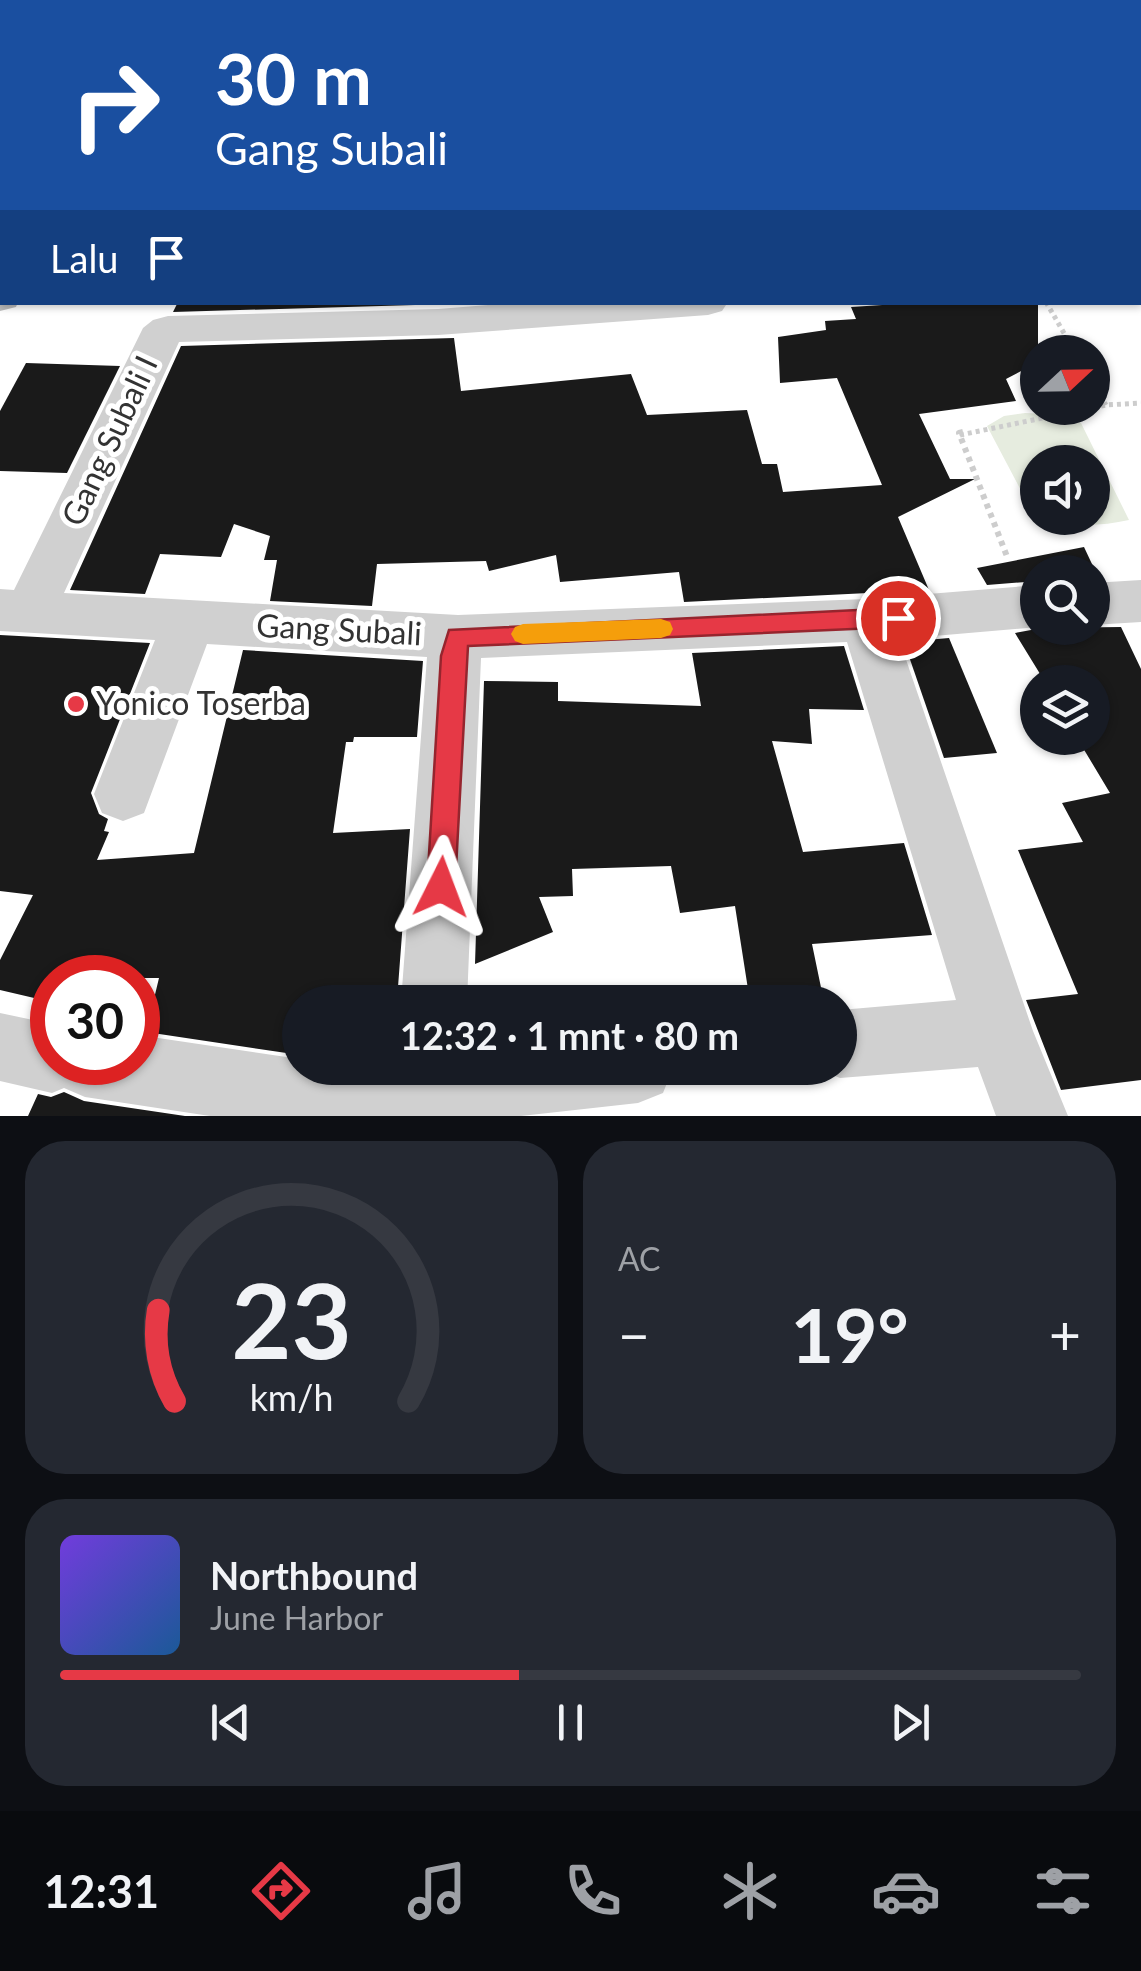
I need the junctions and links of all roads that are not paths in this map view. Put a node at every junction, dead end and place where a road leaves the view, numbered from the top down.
1 (433, 0) edge
2 (442, 0) edge
3 (668, 305) edge
4 (1020, 607) edge
5 (15, 610) edge
6 (866, 620) junction
7 (189, 621) junction
8 (458, 637) junction
9 (123, 794) dead end
10 (435, 985) edge
11 (999, 1031) junction
12 (857, 1043) edge
13 (160, 1073) edge
14 (414, 1116) edge
15 (1032, 1116) edge

1 - 2 main road
3 - 5 street, Gang Subali I
4 - 6 street, Gang Subali
5 - 7 street, Gang Subali
6 - 8 street, Gang Subali
6 - 11 street
7 - 8 street, Gang Subali
7 - 9 street
8 - 10 street
11 - 12 street
11 - 15 street
13 - 14 street

